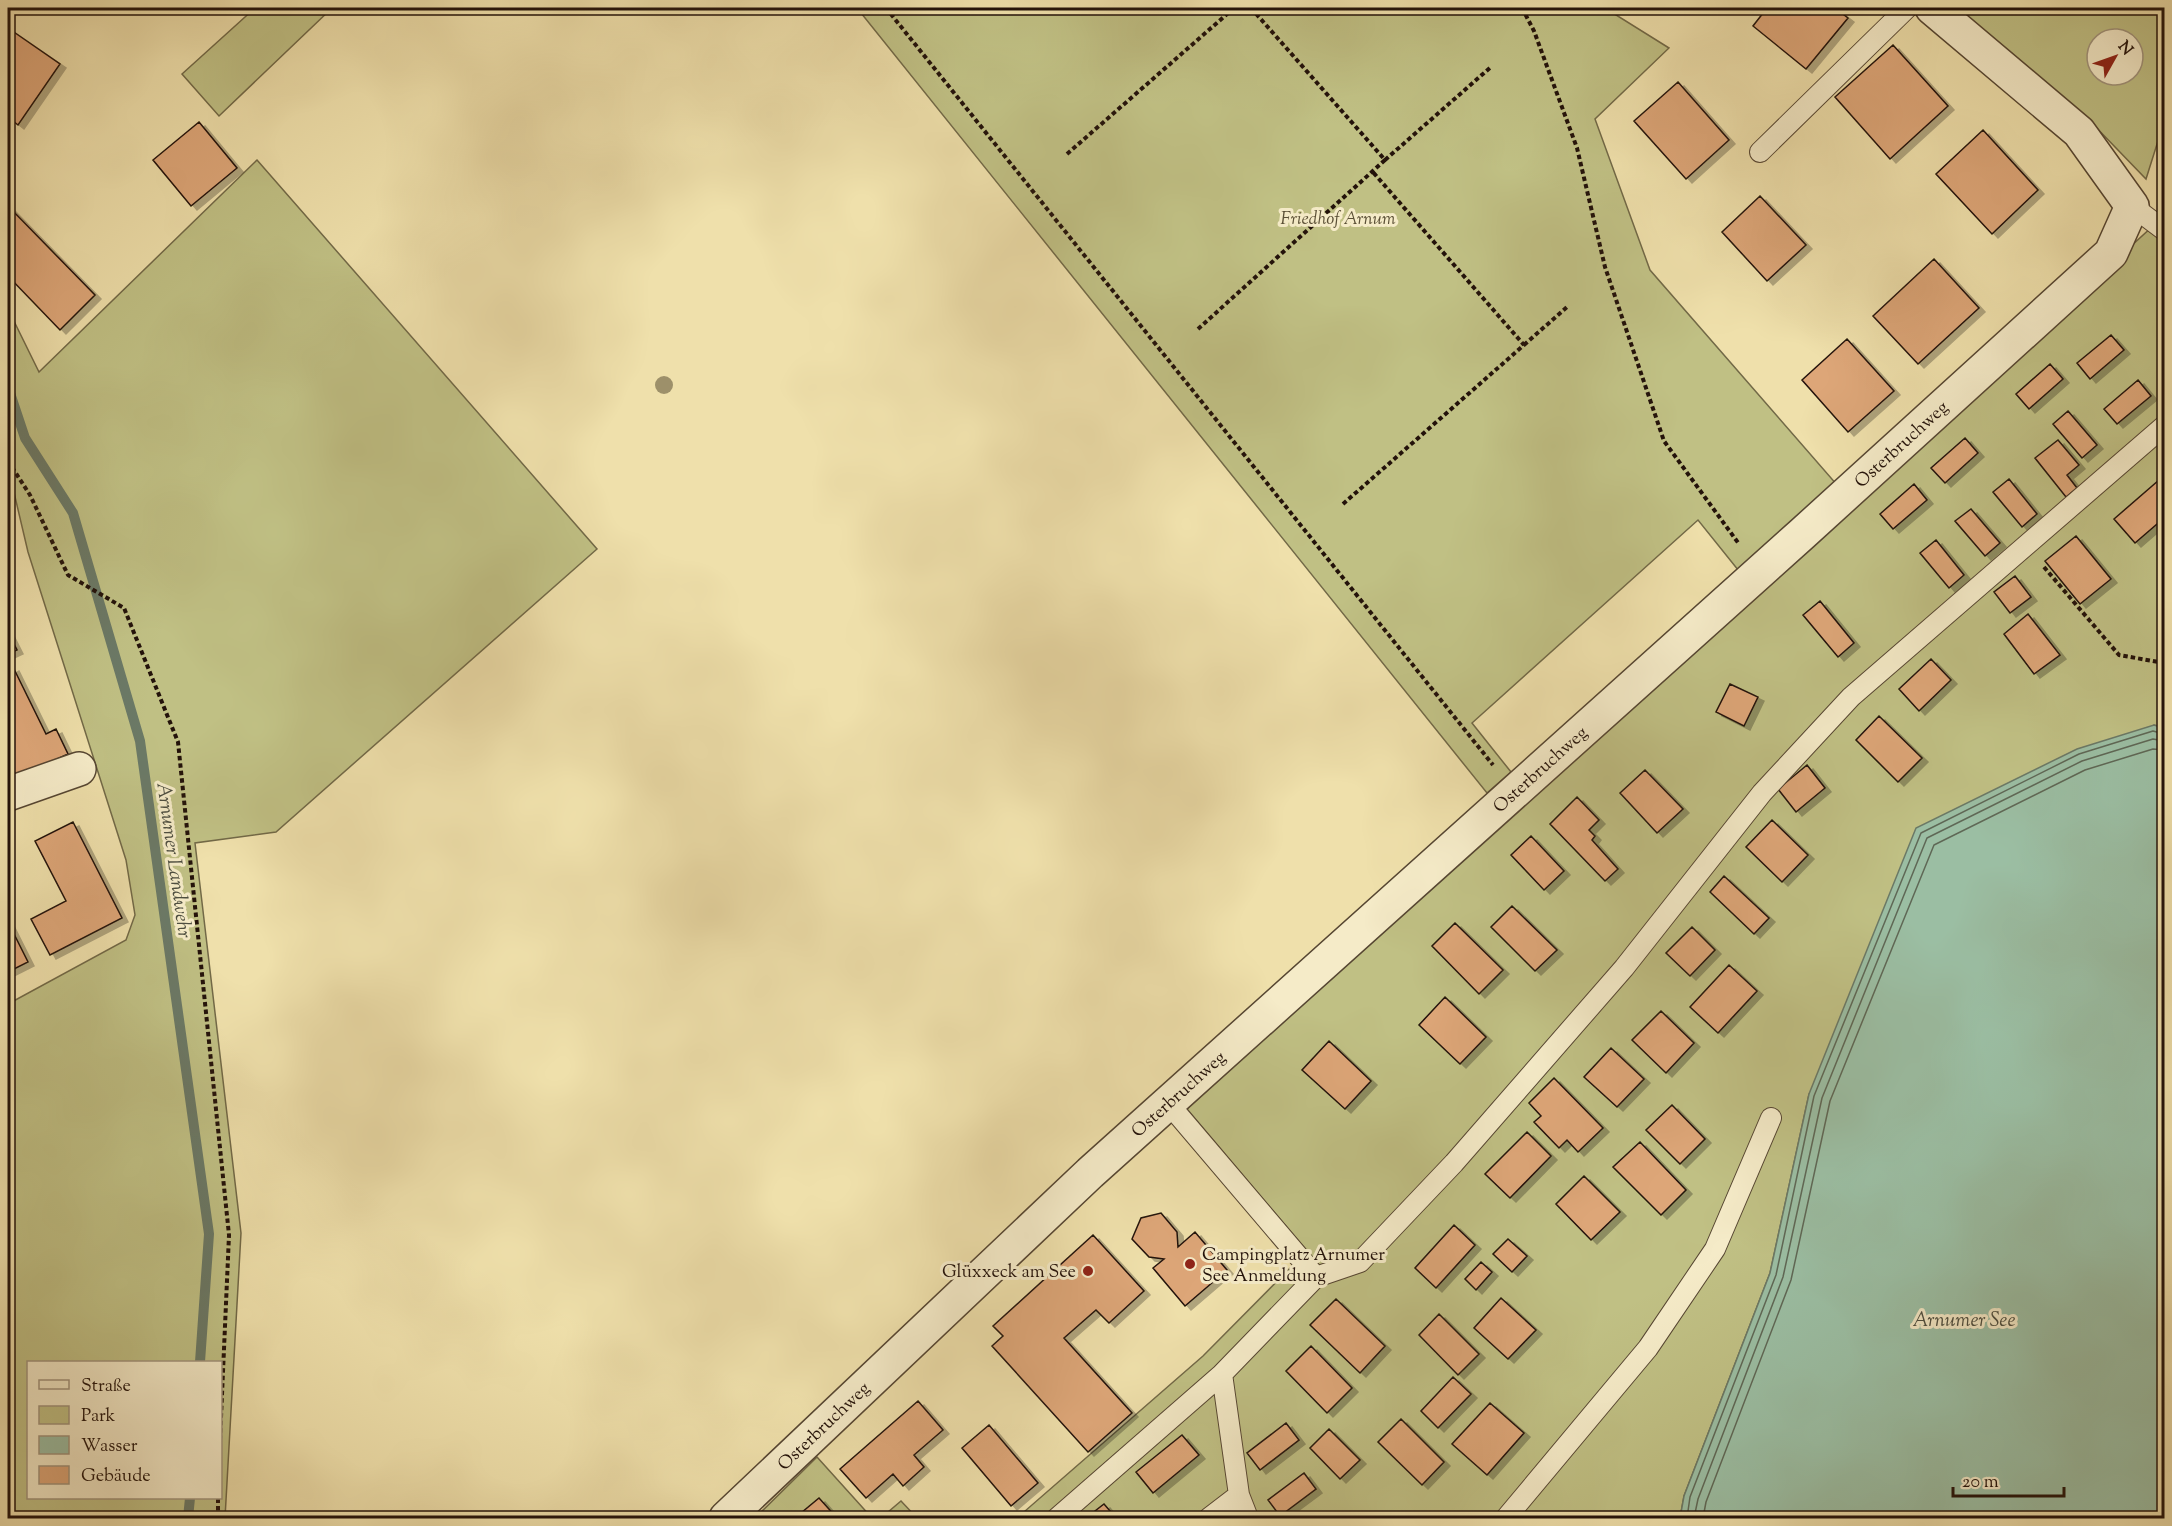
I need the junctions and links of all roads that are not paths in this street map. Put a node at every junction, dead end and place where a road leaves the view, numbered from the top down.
1 (1907, 8) edge
2 (1932, 8) edge
3 (1760, 152) dead end
4 (2132, 206) junction
5 (2164, 230) edge
6 (2164, 426) edge
7 (79, 770) dead end
8 (8, 794) edge
9 (1168, 1103) junction
10 (1771, 1118) dead end
11 (1316, 1277) junction
12 (1222, 1374) junction
13 (1239, 1495) junction
14 (726, 1518) edge
15 (1057, 1518) edge
16 (1209, 1518) edge
17 (1248, 1518) edge
18 (1506, 1518) edge

1 - 3 lane
2 - 4 street
4 - 5 lane
4 - 9 street, Osterbruchweg
6 - 11 lane
7 - 8 street
9 - 11 lane
9 - 14 street, Osterbruchweg
10 - 18 lane
11 - 12 lane
12 - 13 lane
12 - 15 lane
13 - 16 lane
13 - 17 lane

